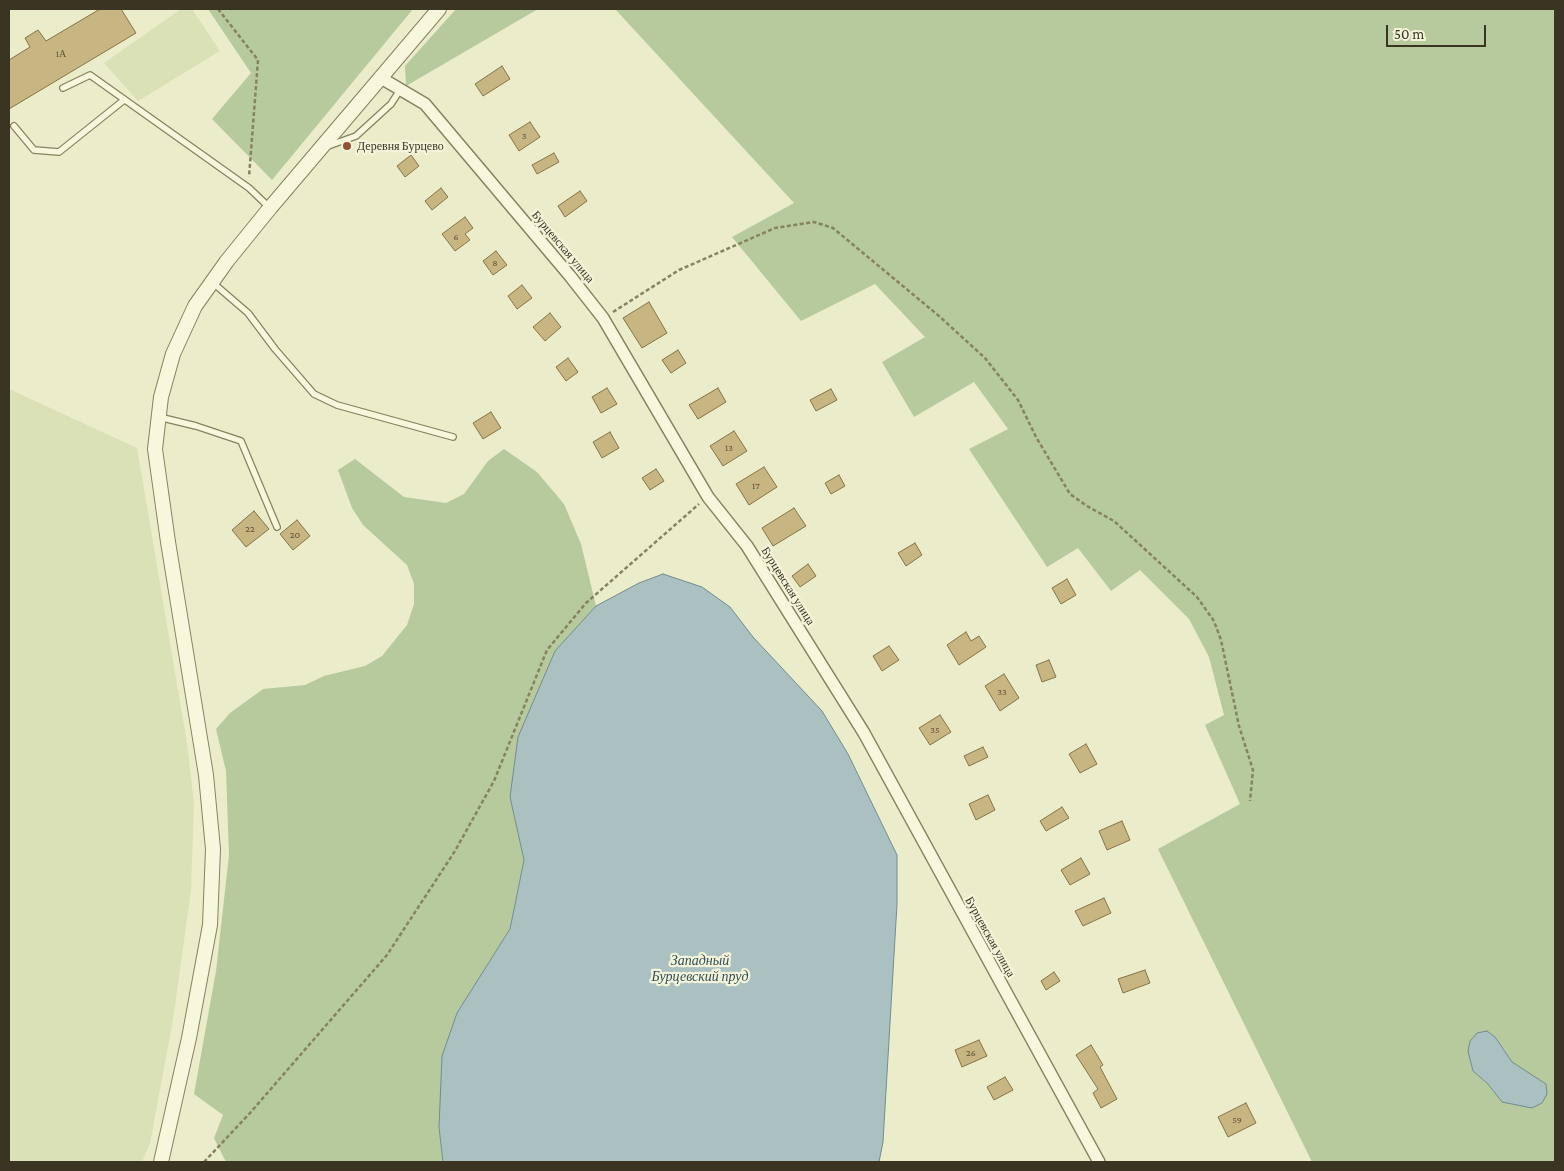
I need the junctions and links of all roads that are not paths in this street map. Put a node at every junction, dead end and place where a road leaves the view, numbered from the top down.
1 (439, 9) edge
2 (381, 78) junction
3 (62, 88) dead end
4 (400, 90) junction
5 (124, 100) junction
6 (14, 126) dead end
7 (321, 148) junction
8 (270, 208) junction
9 (212, 282) junction
10 (159, 417) junction
11 (453, 437) dead end
12 (277, 527) dead end
13 (161, 1162) edge
14 (1099, 1162) edge

1 - 2 street
2 - 4 street, Бурцевская улица
2 - 7 street
3 - 5 lane
4 - 7 lane
4 - 14 street, Бурцевская улица
5 - 6 lane
5 - 8 lane
7 - 8 street
8 - 9 street
9 - 10 street
9 - 11 lane
10 - 12 lane
10 - 13 street

